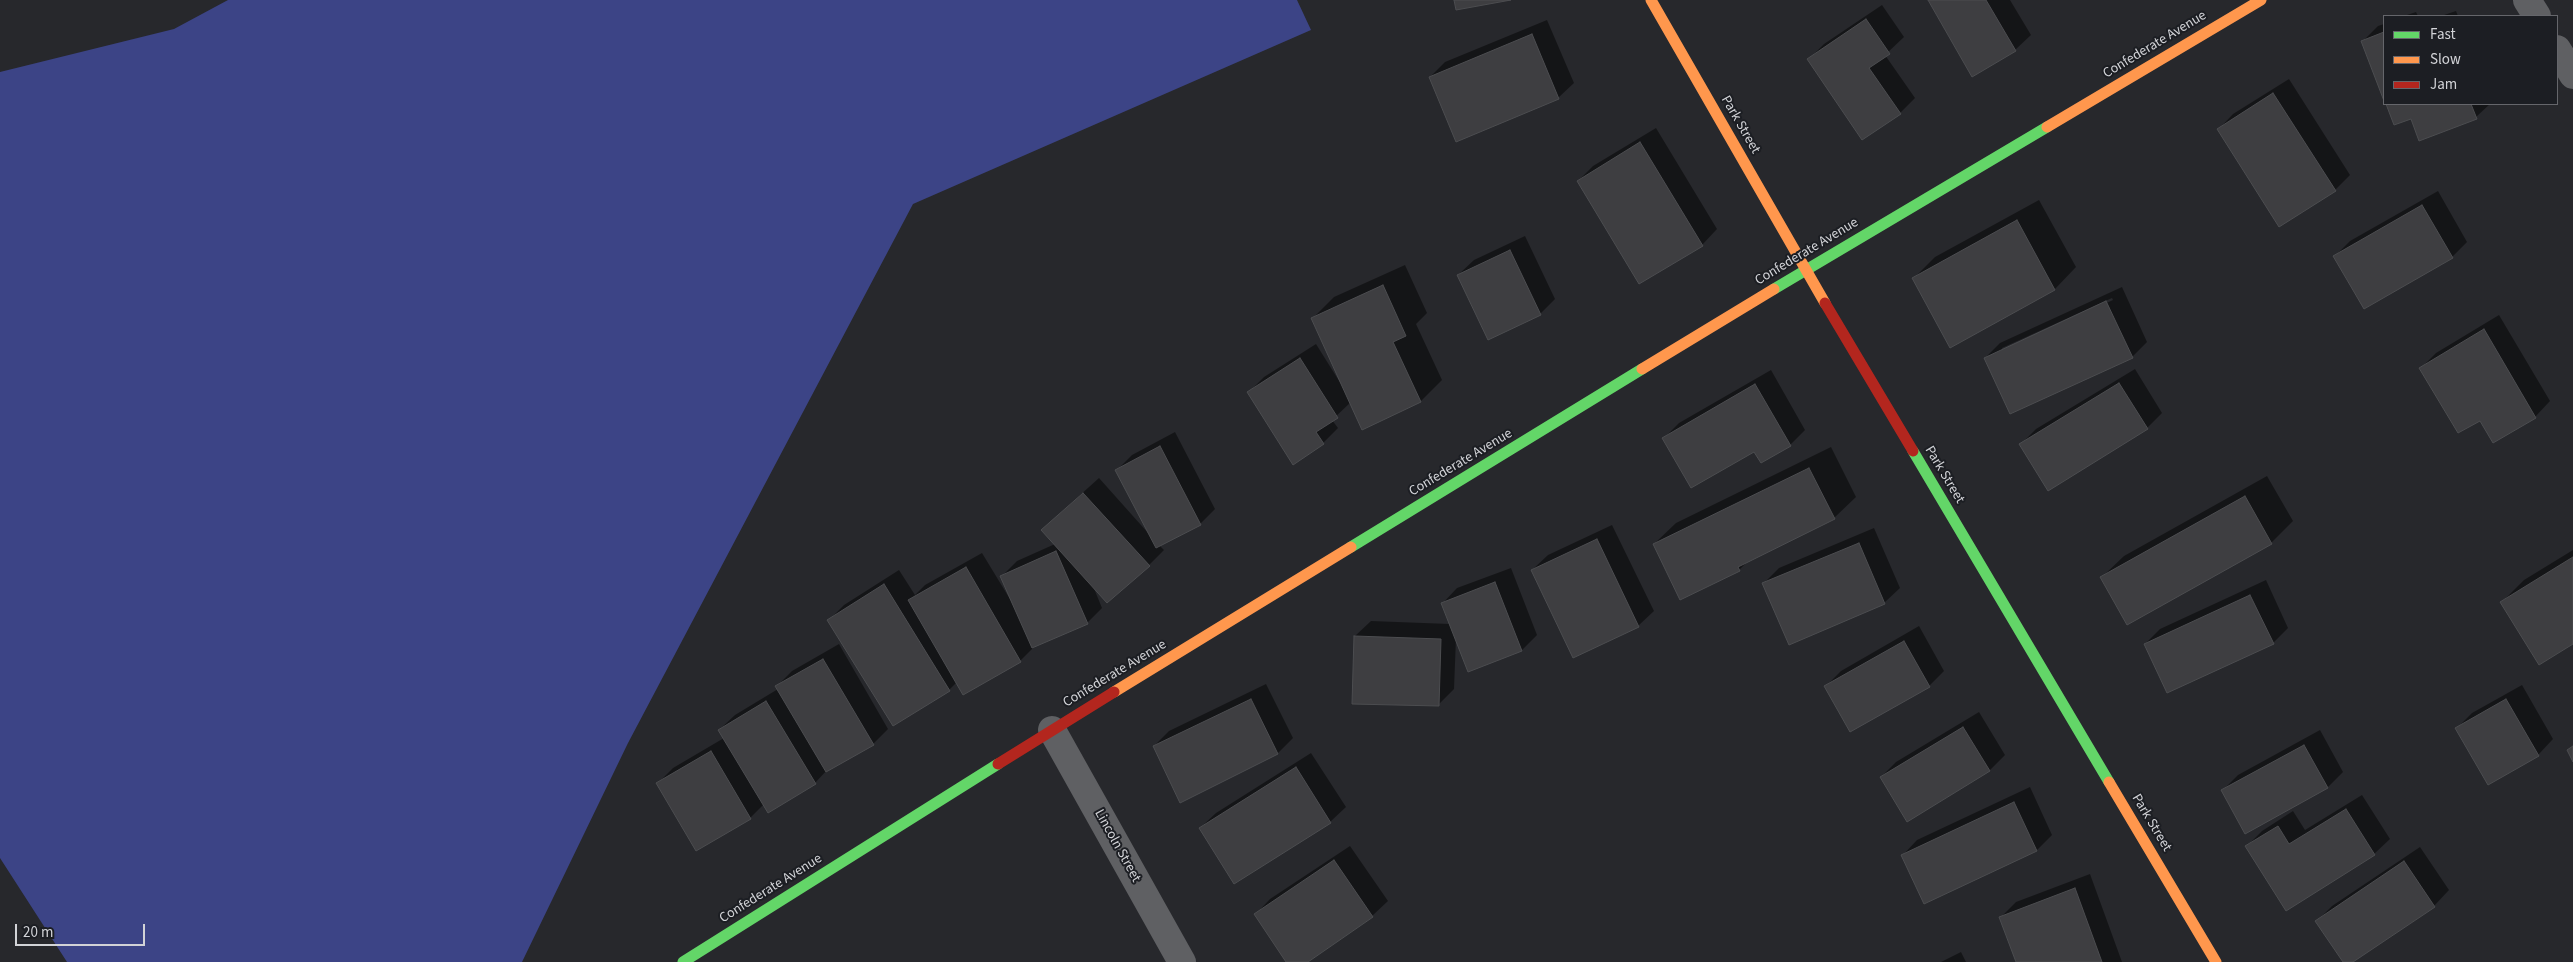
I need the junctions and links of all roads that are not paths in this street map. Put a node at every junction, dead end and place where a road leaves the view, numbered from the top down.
1 (1651, 0) edge
2 (2261, 0) edge
3 (2527, 0) edge
4 (2536, 15) edge
5 (2558, 50) edge
6 (2573, 75) edge
7 (1805, 270) junction
8 (1052, 730) junction
9 (683, 962) edge
10 (1182, 962) edge
11 (2216, 962) edge

1 - 7 street, Park Street
2 - 7 street, Confederate Avenue
3 - 4 street
5 - 6 street
7 - 8 street, Confederate Avenue
7 - 11 street, Park Street
8 - 9 street, Confederate Avenue
8 - 10 street, Lincoln Street

